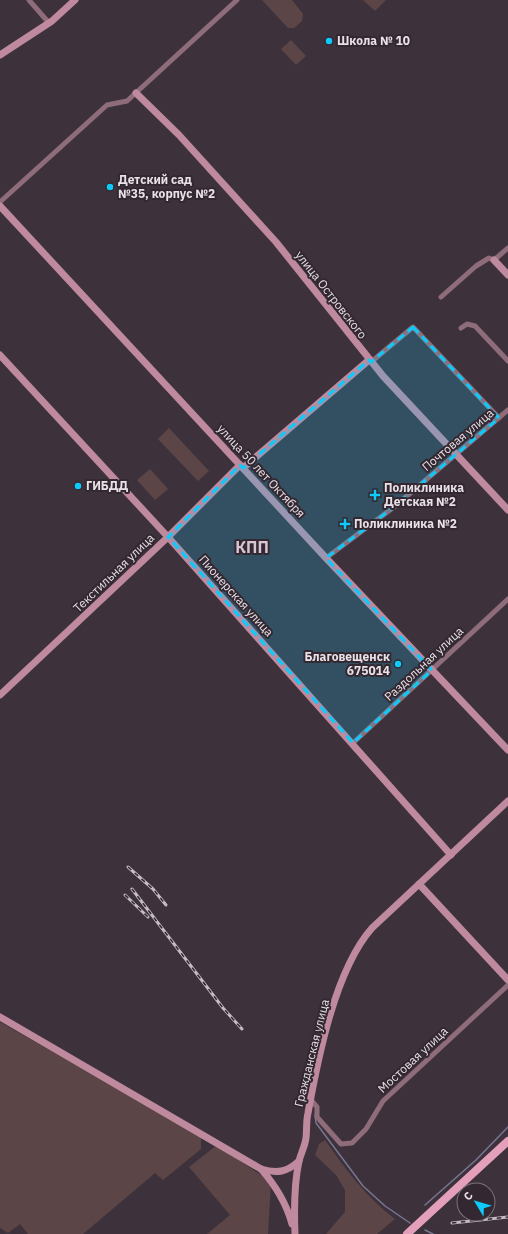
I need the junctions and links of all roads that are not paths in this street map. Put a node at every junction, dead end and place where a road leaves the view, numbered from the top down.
1 (29, 0) edge
2 (75, 0) edge
3 (237, 0) edge
4 (49, 23) junction
5 (0, 55) edge
6 (136, 93) junction
7 (0, 202) edge
8 (0, 206) edge
9 (508, 248) edge
10 (494, 260) junction
11 (508, 275) edge
12 (441, 297) dead end
13 (461, 328) dead end
14 (0, 355) edge
15 (370, 361) junction
16 (508, 361) edge
17 (508, 410) edge
18 (499, 418) junction
19 (455, 455) junction
20 (242, 466) junction
21 (508, 510) edge
22 (168, 537) junction
23 (326, 558) junction
24 (508, 599) edge
25 (432, 670) junction
26 (0, 695) edge
27 (353, 743) junction
28 (508, 750) edge
29 (508, 801) edge
30 (451, 854) junction
31 (418, 884) junction
32 (508, 980) edge
33 (508, 985) edge
34 (0, 1016) edge
35 (311, 1100) junction
36 (508, 1141) edge
37 (299, 1161) junction
38 (261, 1169) junction
39 (295, 1234) edge
40 (407, 1234) edge

1 - 4 street
2 - 4 street
3 - 6 street
4 - 5 street
6 - 7 street
6 - 15 street, улица Островского
8 - 20 street, улица 50 лет Октября
9 - 10 street
10 - 11 street
10 - 12 street
13 - 16 street
14 - 22 street, Пионерская улица
15 - 18 street, Текстильная улица
15 - 19 street, улица Островского
15 - 20 street, Текстильная улица
17 - 18 street, Почтовая улица
18 - 19 street, Почтовая улица
19 - 21 street, улица Островского
19 - 23 street, Почтовая улица
20 - 22 street, Текстильная улица
20 - 23 street, улица 50 лет Октября
22 - 26 street, Текстильная улица
22 - 27 street, Пионерская улица
23 - 25 street, улица 50 лет Октября
24 - 25 street, Раздольная улица
25 - 27 street, Раздольная улица
25 - 28 street, улица 50 лет Октября
27 - 30 street, Пионерская улица
29 - 30 street, Гражданская улица
30 - 31 street, Гражданская улица
31 - 32 street
31 - 35 street, Гражданская улица
33 - 35 street, Мостовая улица
34 - 38 street
35 - 37 street, Гражданская улица
36 - 40 main road
37 - 38 street
37 - 39 street, Гражданская улица
38 - 39 street

